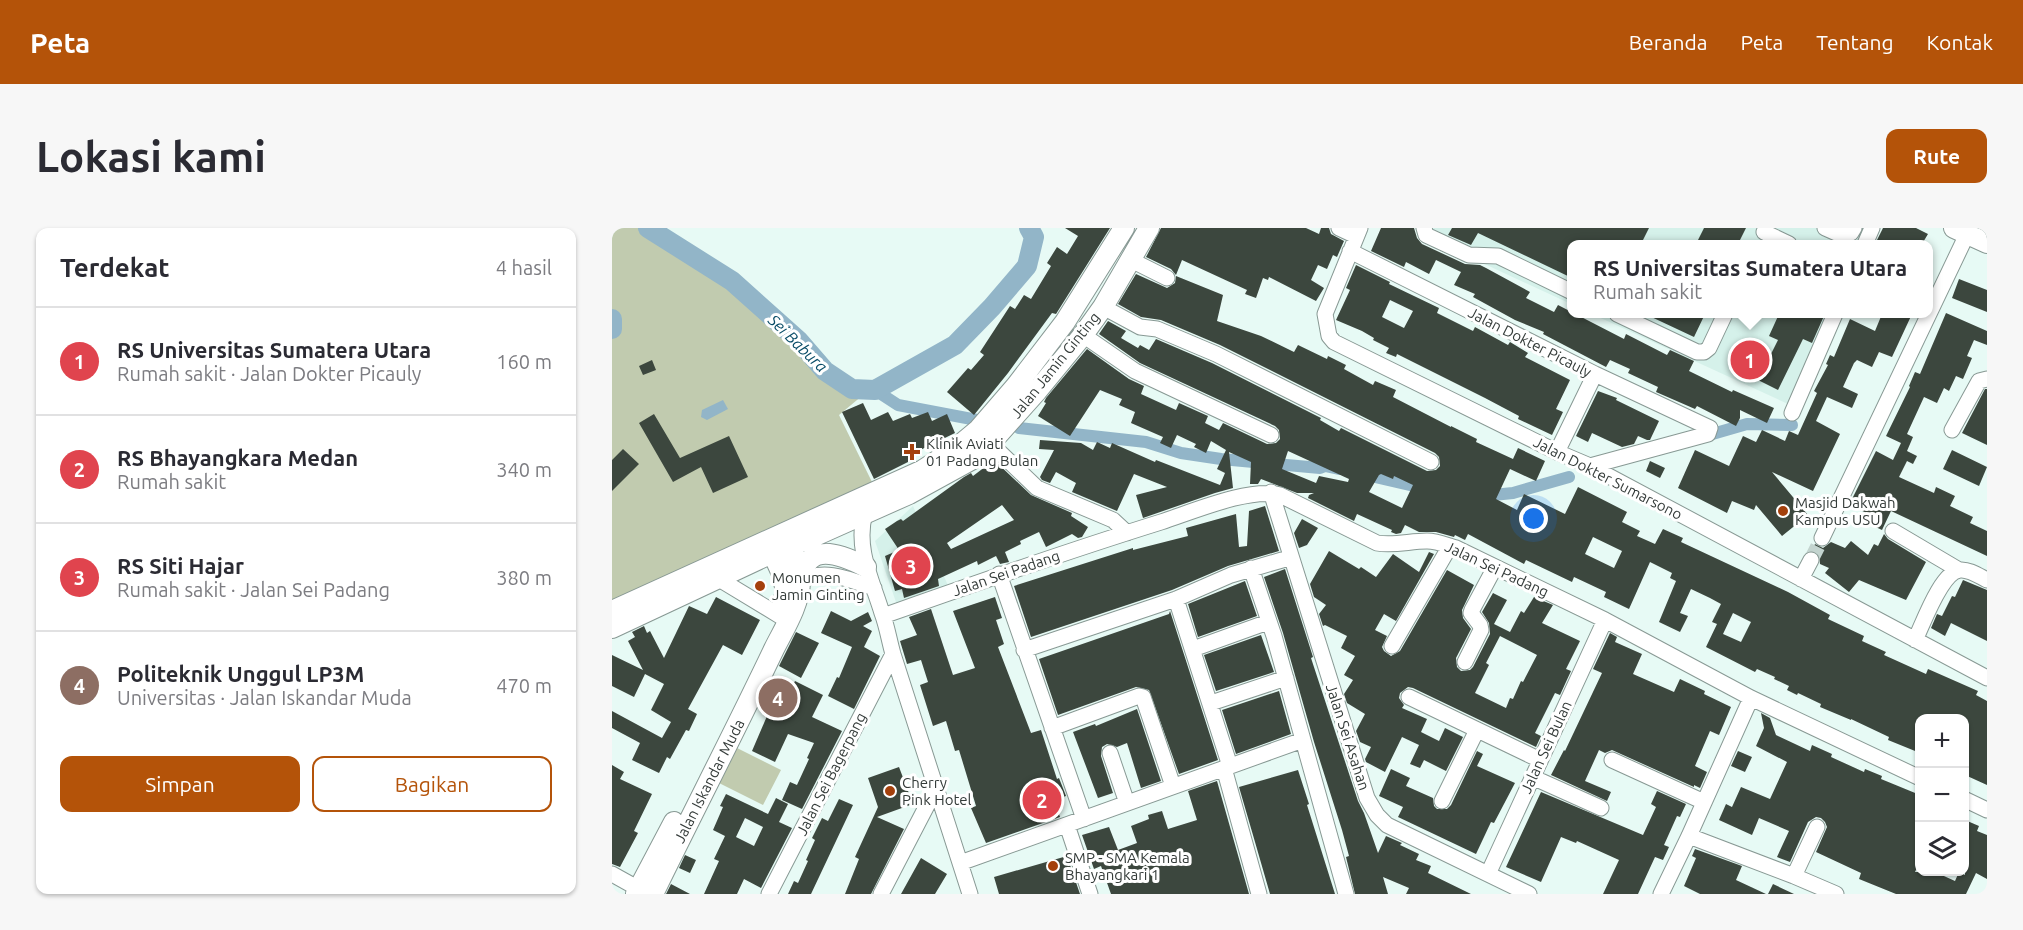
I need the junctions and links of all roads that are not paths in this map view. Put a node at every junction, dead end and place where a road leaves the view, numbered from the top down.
1 (1124, 228) edge
2 (1149, 228) edge
3 (1340, 228) edge
4 (1424, 228) edge
5 (1825, 228) edge
6 (1854, 228) edge
7 (1964, 230) edge
8 (1358, 232) edge
9 (1763, 235) edge
10 (1777, 240) edge
11 (1987, 243) edge
12 (1350, 251) junction
13 (1131, 260) junction
14 (1167, 278) dead end
15 (1567, 290) edge
16 (1933, 297) edge
17 (1103, 307) junction
18 (1625, 318) edge
19 (1723, 318) edge
20 (1833, 318) edge
21 (1923, 318) edge
22 (1065, 322) junction
23 (1083, 335) junction
24 (1595, 374) junction
25 (1987, 379) edge
26 (1792, 413) dead end
27 (1952, 430) dead end
28 (1271, 435) dead end
29 (990, 443) junction
30 (1557, 452) junction
31 (1431, 462) dead end
32 (1590, 466) junction
33 (1271, 492) junction
34 (865, 513) junction
35 (1893, 531) dead end
36 (1127, 533) junction
37 (1822, 538) tunnel mouth
38 (786, 540) junction
39 (1450, 546) junction
40 (1282, 560) dead end
41 (1811, 560) tunnel mouth
42 (866, 567) junction
43 (1495, 567) junction
44 (1251, 568) junction
45 (1959, 570) junction
46 (999, 574) junction
47 (718, 579) junction
48 (1801, 579) junction
49 (1987, 580) edge
50 (800, 582) junction
51 (874, 588) junction
52 (1176, 599) junction
53 (612, 611) edge
54 (780, 616) junction
55 (884, 616) junction
56 (1605, 620) junction
57 (1268, 622) junction
58 (612, 628) edge
59 (1915, 640) junction
60 (1392, 646) dead end
61 (1193, 649) junction
62 (1024, 650) junction
63 (893, 654) junction
64 (1465, 662) dead end
65 (1286, 678) junction
66 (1987, 678) edge
67 (1409, 697) dead end
68 (1751, 698) junction
69 (1211, 703) junction
70 (1052, 728) junction
71 (1477, 730) junction
72 (1303, 740) junction
73 (1110, 753) dead end
74 (1540, 760) junction
75 (1612, 760) dead end
76 (1227, 767) junction
77 (1915, 776) edge
78 (1533, 777) junction
79 (1173, 786) junction
80 (935, 790) junction
81 (1442, 801) dead end
82 (1969, 801) edge
83 (1704, 802) junction
84 (1127, 803) junction
85 (1601, 808) dead end
86 (1987, 810) edge
87 (1084, 819) junction
88 (1067, 825) junction
89 (1817, 827) dead end
90 (1689, 836) junction
91 (665, 853) junction
92 (960, 863) junction
93 (612, 874) edge
94 (1488, 874) junction
95 (1794, 876) junction
96 (643, 892) edge
97 (769, 894) edge
98 (881, 894) edge
99 (970, 894) edge
100 (1090, 894) edge
101 (1259, 894) edge
102 (1346, 894) edge
103 (1529, 894) edge
104 (1660, 894) edge
105 (1836, 894) edge

1 - 22 main road, Jalan Jamin Ginting
2 - 13 main road, Jalan Jamin Ginting
3 - 8 street
4 - 15 street
5 - 6 street
7 - 11 main road
7 - 16 street
8 - 12 street, Jalan Dokter Sumarsono
9 - 10 street
12 - 24 street, Jalan Dokter Picauly
12 - 30 street, Jalan Dokter Sumarsono
13 - 14 street
13 - 17 main road, Jalan Jamin Ginting
17 - 23 main road, Jalan Jamin Ginting
17 - 31 street
18 - 19 street
20 - 26 street
21 - 37 street
22 - 23 main road
22 - 38 main road, Jalan Jamin Ginting
23 - 28 street
23 - 29 main road, Jalan Jamin Ginting
24 - 30 street
24 - 32 street, Jalan Dokter Picauly
25 - 27 street
29 - 34 main road, Jalan Jamin Ginting
29 - 36 street
30 - 32 street, Jalan Dokter Sumarsono
32 - 48 street, Jalan Dokter Sumarsono
33 - 36 street, Jalan Sei Padang
33 - 39 street, Jalan Sei Padang
33 - 94 street, Jalan Sei Asahan
34 - 38 main road, Jalan Jamin Ginting
34 - 42 street
35 - 45 street
36 - 46 street, Jalan Sei Padang
38 - 42 street
38 - 47 main road
38 - 50 main road, Jalan Iskandar Muda
38 - 53 main road
38 - 54 main road, Jalan Iskandar Muda
39 - 43 street, Jalan Sei Padang
39 - 60 street
40 - 44 street
41 - 48 street
42 - 50 main road
42 - 51 street
43 - 56 street, Jalan Sei Padang
43 - 64 street
44 - 52 street
44 - 57 street
45 - 49 street
45 - 59 street
46 - 55 street, Jalan Sei Padang
46 - 62 street
47 - 54 street
47 - 58 main road
48 - 59 street, Jalan Dokter Sumarsono
50 - 51 street
50 - 91 main road, Jalan Iskandar Muda
51 - 55 street
52 - 61 street
52 - 62 street
54 - 91 main road, Jalan Iskandar Muda
55 - 63 street
56 - 68 street, Jalan Sei Padang
56 - 74 street, Jalan Sei Bulan
57 - 61 street
57 - 65 street
59 - 66 street, Jalan Dokter Sumarsono
61 - 69 street
62 - 70 street
63 - 80 street
63 - 97 street, Jalan Sei Bagerpang
65 - 69 street
65 - 72 street
67 - 71 street
68 - 77 street, Jalan Sei Padang
68 - 83 street
69 - 76 street
70 - 79 street
70 - 87 street
71 - 74 street
71 - 81 street
72 - 76 street
72 - 102 street
73 - 84 street
74 - 78 street, Jalan Sei Bulan
75 - 83 street
76 - 79 street
76 - 101 street
78 - 85 street
78 - 94 street, Jalan Sei Bulan
79 - 84 street
80 - 92 street
80 - 98 street
82 - 86 street
83 - 90 street
84 - 87 street
87 - 88 street
88 - 92 street
88 - 100 street
89 - 95 street
90 - 95 street
90 - 104 street
91 - 96 main road, Jalan Iskandar Muda
92 - 99 street
93 - 96 street
94 - 103 street, Jalan Sei Asahan
95 - 105 street

